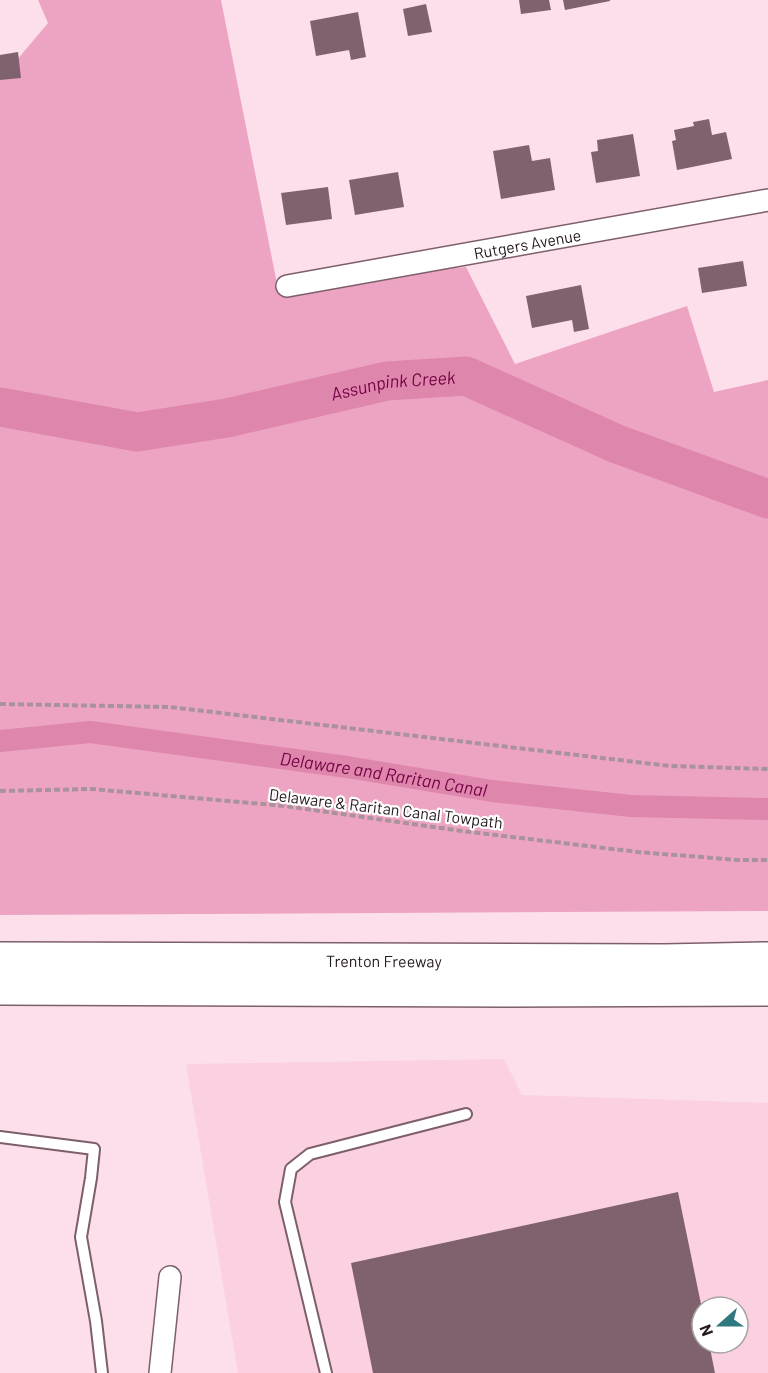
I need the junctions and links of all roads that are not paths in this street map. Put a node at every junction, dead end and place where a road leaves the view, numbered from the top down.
1 (768, 200) edge
2 (287, 286) dead end
3 (0, 959) edge
4 (768, 959) edge
5 (0, 988) edge
6 (768, 989) edge
7 (466, 1114) dead end
8 (0, 1137) edge
9 (170, 1278) dead end
10 (102, 1373) edge
11 (160, 1373) edge
12 (326, 1373) edge

1 - 2 street, Rutgers Avenue
3 - 4 highway, Trenton Freeway
5 - 6 highway, Trenton Freeway
7 - 12 lane
8 - 10 lane
9 - 11 street

